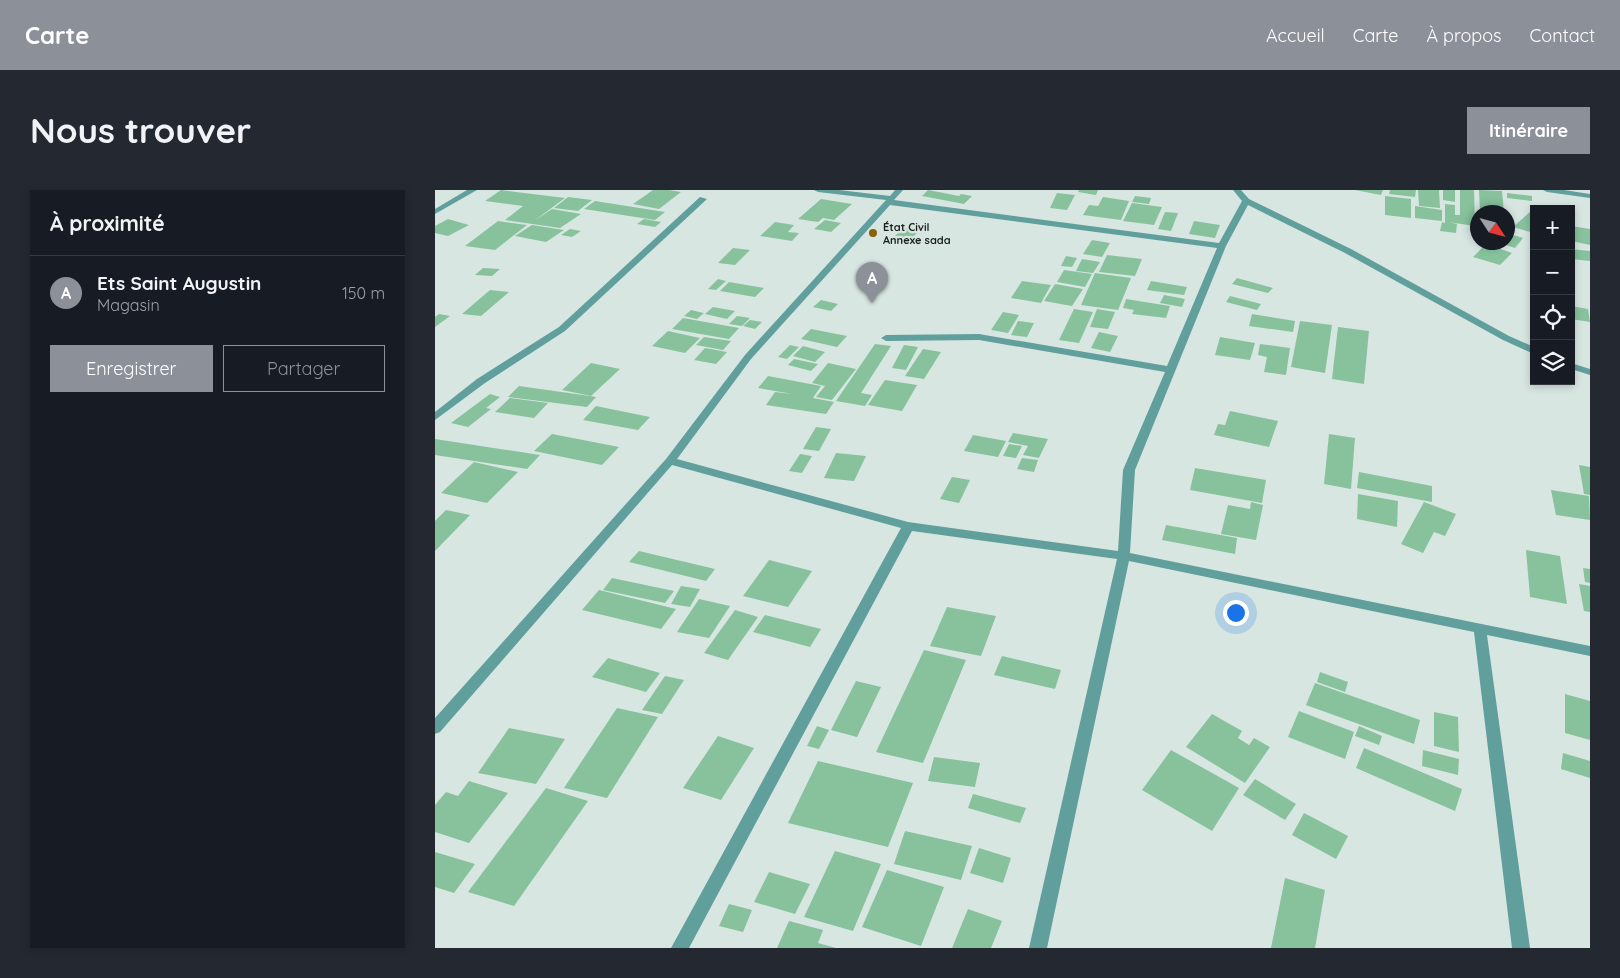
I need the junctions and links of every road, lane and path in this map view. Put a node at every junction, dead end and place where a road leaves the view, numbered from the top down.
1 (473, 190) edge
2 (818, 190) edge
3 (1237, 190) edge
4 (1547, 190) edge
5 (1590, 196) edge
6 (893, 197) edge
7 (703, 199) dead end
8 (1247, 201) junction
9 (435, 212) edge
10 (1222, 246) junction
11 (886, 338) dead end
12 (1530, 349) edge
13 (1575, 367) edge
14 (1171, 370) junction
15 (1590, 372) edge
16 (435, 417) edge
17 (670, 461) junction
18 (907, 526) junction
19 (1124, 556) junction
20 (1480, 629) junction
21 (1590, 651) edge
22 (435, 728) edge
23 (680, 948) edge
24 (1038, 948) edge
25 (1521, 948) edge

1 - 9 street
2 - 6 street
3 - 8 street
4 - 5 street
6 - 10 street
6 - 17 street
7 - 16 street
8 - 10 street
8 - 12 street
10 - 14 street
11 - 14 street
13 - 15 street
14 - 19 street
17 - 18 street
17 - 22 street
18 - 19 street
18 - 23 street
19 - 20 street
19 - 24 street
20 - 21 street
20 - 25 street

